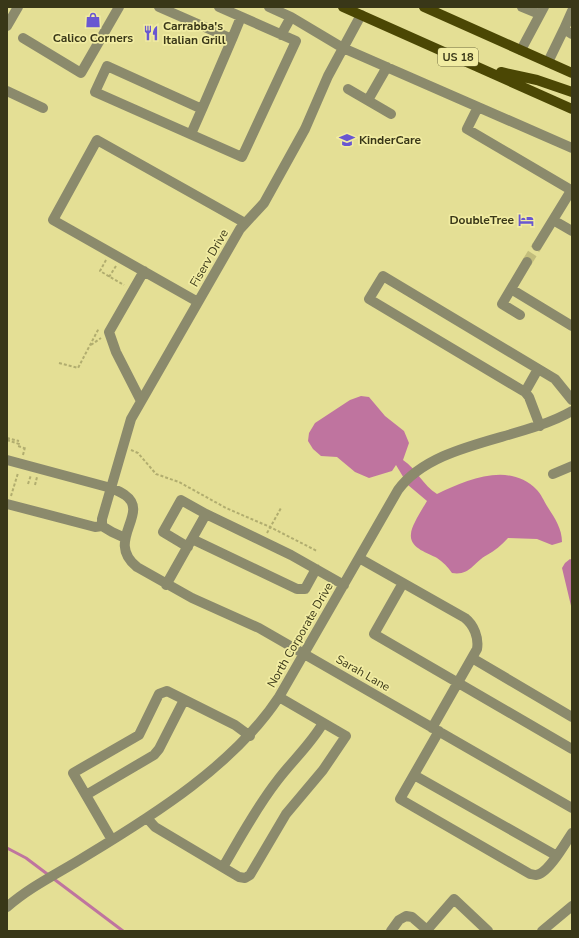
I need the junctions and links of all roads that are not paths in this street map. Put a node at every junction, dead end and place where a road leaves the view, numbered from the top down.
1 (18, 7) edge
2 (119, 7) edge
3 (159, 7) edge
4 (219, 7) edge
5 (269, 7) edge
6 (342, 7) edge
7 (368, 7) edge
8 (424, 7) edge
9 (522, 7) edge
10 (541, 11) edge
11 (572, 11) edge
12 (361, 15) junction
13 (291, 17) junction
14 (241, 18) junction
15 (7, 26) edge
16 (568, 32) edge
17 (281, 34) junction
18 (24, 38) dead end
19 (232, 40) junction
20 (343, 48) junction
21 (521, 50) junction
22 (548, 62) junction
23 (387, 67) junction
24 (484, 68) junction
25 (572, 73) edge
26 (348, 89) dead end
27 (7, 91) edge
28 (572, 92) edge
29 (368, 100) junction
30 (478, 107) junction
31 (43, 108) dead end
32 (202, 109) junction
33 (572, 109) edge
34 (391, 114) dead end
35 (191, 134) junction
36 (572, 148) edge
37 (571, 194) edge
38 (553, 220) junction
39 (245, 223) junction
40 (572, 231) edge
41 (537, 246) tunnel mouth
42 (527, 262) tunnel mouth
43 (144, 271) junction
44 (511, 289) junction
45 (198, 302) junction
46 (520, 315) dead end
47 (572, 326) edge
48 (538, 369) junction
49 (524, 392) junction
50 (572, 400) edge
51 (141, 401) junction
52 (572, 411) edge
53 (540, 426) junction
54 (7, 460) edge
55 (572, 466) edge
56 (553, 474) dead end
57 (111, 488) junction
58 (8, 504) edge
59 (206, 514) junction
60 (102, 526) junction
61 (126, 538) junction
62 (190, 543) junction
63 (360, 558) junction
64 (316, 569) junction
65 (403, 583) junction
66 (166, 585) junction
67 (344, 585) junction
68 (304, 654) junction
69 (472, 658) junction
70 (458, 683) junction
71 (279, 697) junction
72 (184, 700) junction
73 (572, 717) edge
74 (323, 723) junction
75 (435, 729) junction
76 (250, 736) junction
77 (572, 749) edge
78 (414, 775) junction
79 (86, 795) junction
80 (572, 808) edge
81 (147, 818) junction
82 (572, 833) edge
83 (112, 840) junction
84 (557, 856) junction
85 (223, 867) junction
86 (7, 907) edge
87 (571, 909) edge
88 (391, 931) edge
89 (488, 931) edge
90 (542, 931) edge

1 - 15 street
2 - 18 street
3 - 19 street
4 - 14 street
5 - 13 street
6 - 12 main road, US 18
7 - 12 main road
8 - 21 main road, US 18
9 - 10 street
10 - 21 street
11 - 16 street
12 - 20 street, Fiserv Drive
12 - 24 main road, US 18
13 - 17 street
13 - 20 street
14 - 17 street
14 - 19 street
16 - 22 street
17 - 35 street
19 - 32 street
20 - 23 street
20 - 39 street, Fiserv Drive
21 - 22 main road, US 18
22 - 25 main road, US 18
23 - 29 street
23 - 30 street
24 - 28 main road
24 - 33 main road, US 18
26 - 29 street
27 - 31 street
29 - 34 street
30 - 36 street
30 - 37 street
32 - 35 street
32 - 35 street
37 - 38 street
38 - 40 street
38 - 41 street
39 - 43 street
39 - 45 street, Fiserv Drive
42 - 44 street
43 - 45 street
43 - 51 street
44 - 46 street
44 - 47 street
45 - 51 street, Fiserv Drive
48 - 49 street
48 - 49 street
48 - 50 street
49 - 53 street
51 - 57 street, Fiserv Drive
52 - 53 street, North Corporate Drive
53 - 63 street, North Corporate Drive
54 - 57 street
55 - 56 street
57 - 60 street, Fiserv Drive
57 - 61 street
58 - 60 street
59 - 62 street
59 - 62 street
59 - 64 street
60 - 61 street
61 - 66 street, Sarah Lane
62 - 64 street
62 - 66 street
63 - 65 street
63 - 67 street, North Corporate Drive
64 - 67 street
65 - 69 street
65 - 70 street
66 - 68 street, Sarah Lane
67 - 68 street, North Corporate Drive
68 - 71 street, North Corporate Drive
68 - 75 street, Sarah Lane
69 - 70 street
69 - 73 street
70 - 75 street
70 - 77 street
71 - 74 street
71 - 76 street, North Corporate Drive
72 - 76 street
72 - 79 street
72 - 79 street
74 - 85 street
74 - 85 street
75 - 78 street
75 - 80 street, Sarah Lane
76 - 81 street, North Corporate Drive
78 - 84 street
78 - 84 street
79 - 83 street
81 - 83 street, North Corporate Drive
81 - 85 street
82 - 84 street
83 - 86 street, North Corporate Drive
87 - 90 street
88 - 89 street

